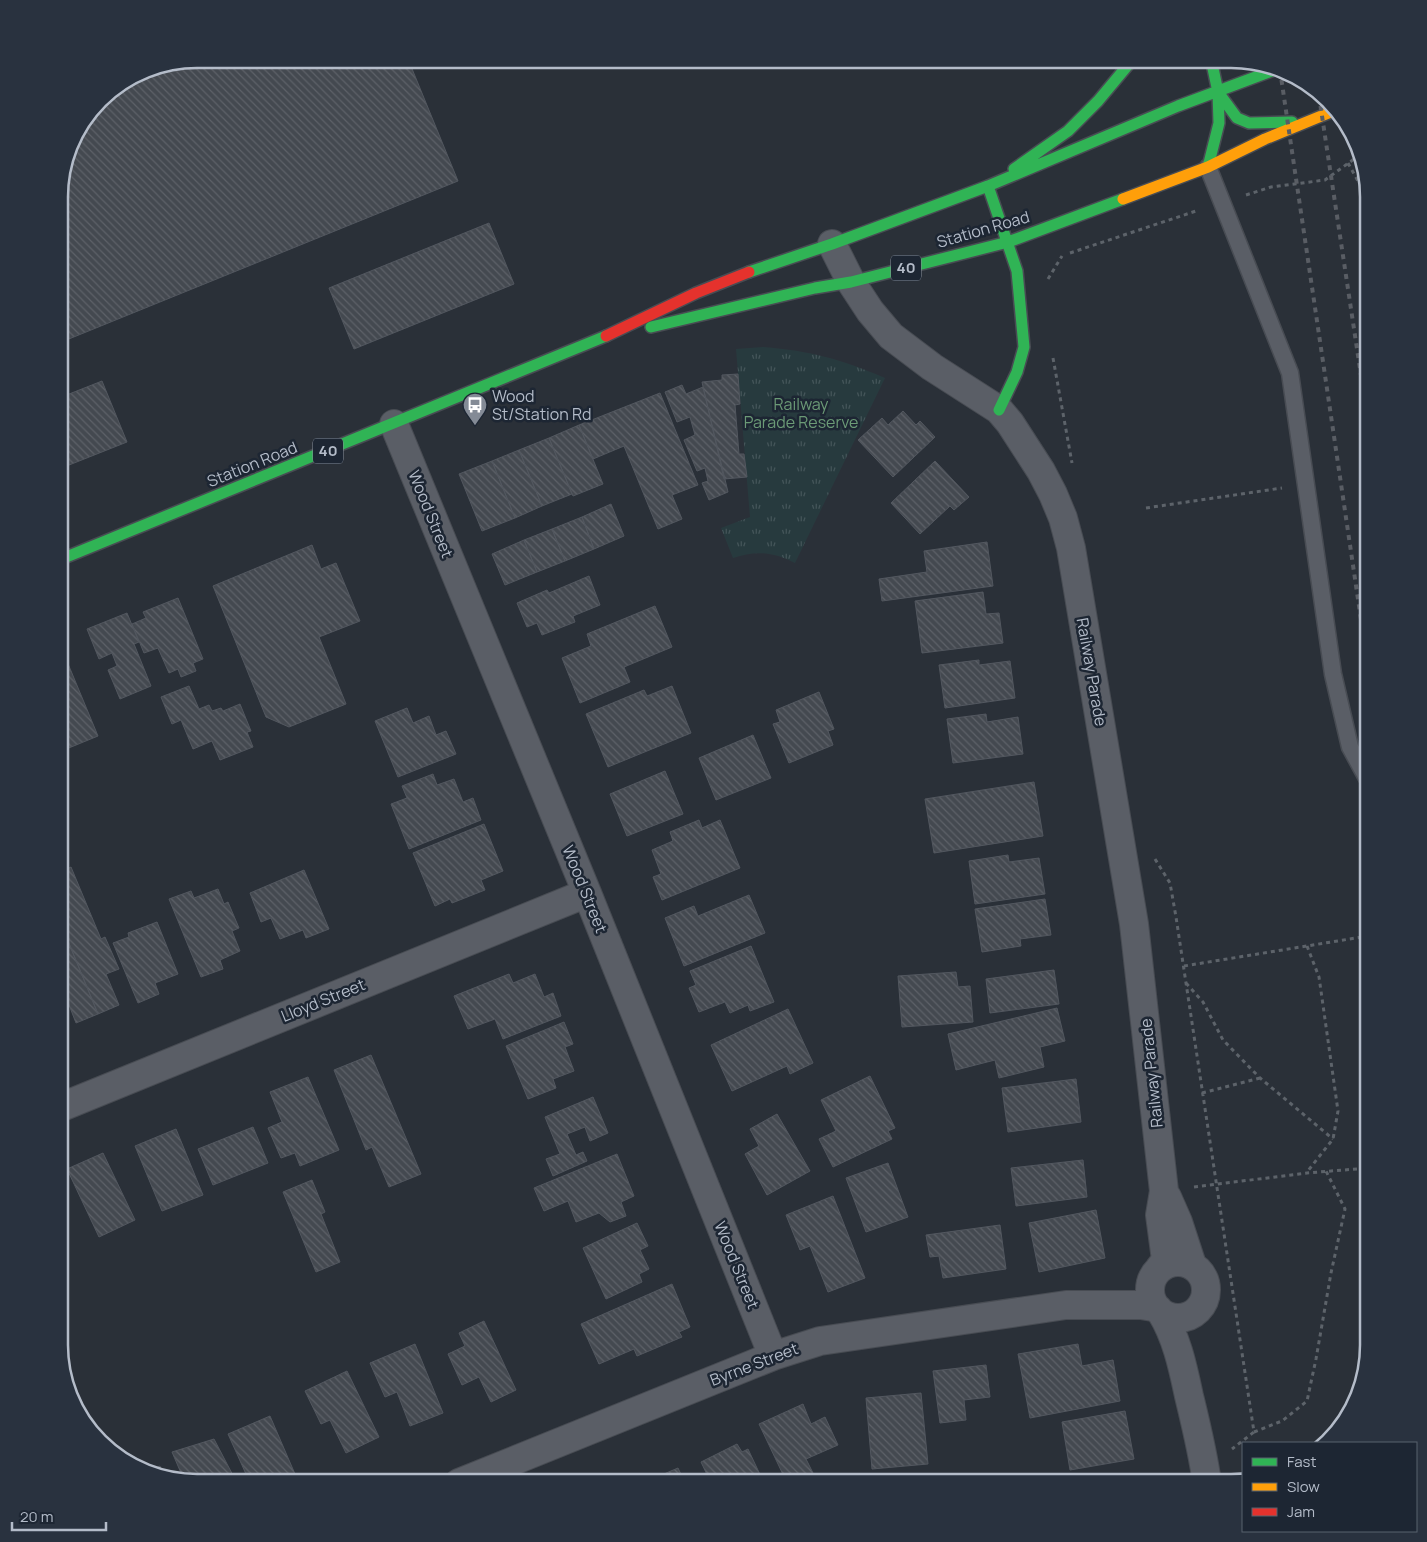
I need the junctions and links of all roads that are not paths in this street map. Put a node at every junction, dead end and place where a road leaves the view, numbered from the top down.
1 (1126, 68) edge
2 (1213, 68) edge
3 (1267, 73) edge
4 (1218, 92) junction
5 (1328, 113) edge
6 (1307, 122) junction
7 (1208, 168) junction
8 (988, 186) junction
9 (1008, 242) junction
10 (832, 244) junction
11 (851, 282) junction
12 (596, 341) junction
13 (999, 410) junction
14 (394, 424) junction
15 (68, 556) edge
16 (1360, 765) edge
17 (587, 893) junction
18 (68, 1104) edge
19 (1164, 1191) junction
20 (1192, 1265) junction
21 (1158, 1270) junction
22 (1066, 1305) junction
23 (1159, 1311) junction
24 (1198, 1311) junction
25 (773, 1356) junction
26 (1185, 1377) junction
27 (481, 1474) edge
28 (1206, 1474) edge

1 - 8 main road
2 - 4 main road
3 - 4 main road, Station Road / 40
4 - 6 main road
4 - 7 main road
4 - 8 main road, Station Road / 40
5 - 6 main road, 40
6 - 7 main road, Station Road / 40
7 - 9 main road, Station Road / 40
7 - 16 lane
8 - 9 main road
8 - 10 main road, Station Road / 40
9 - 11 main road, Station Road / 40
9 - 13 main road
10 - 11 street, Railway Parade
10 - 12 main road, Station Road / 40
11 - 12 main road, Station Road / 40
11 - 13 street, Railway Parade
12 - 14 main road, Station Road / 40
13 - 19 street, Railway Parade
14 - 15 main road, Station Road / 40
14 - 17 street, Wood Street
17 - 18 street, Lloyd Street
17 - 25 street, Wood Street
19 - 20 street, Railway Parade
19 - 21 street, Railway Parade
20 - 21 street
20 - 24 street
21 - 22 street, Byrne Street
21 - 23 street
22 - 23 street, Byrne Street
22 - 25 street, Byrne Street
23 - 24 street
23 - 26 street
24 - 26 street
25 - 27 street, Byrne Street
26 - 28 street

